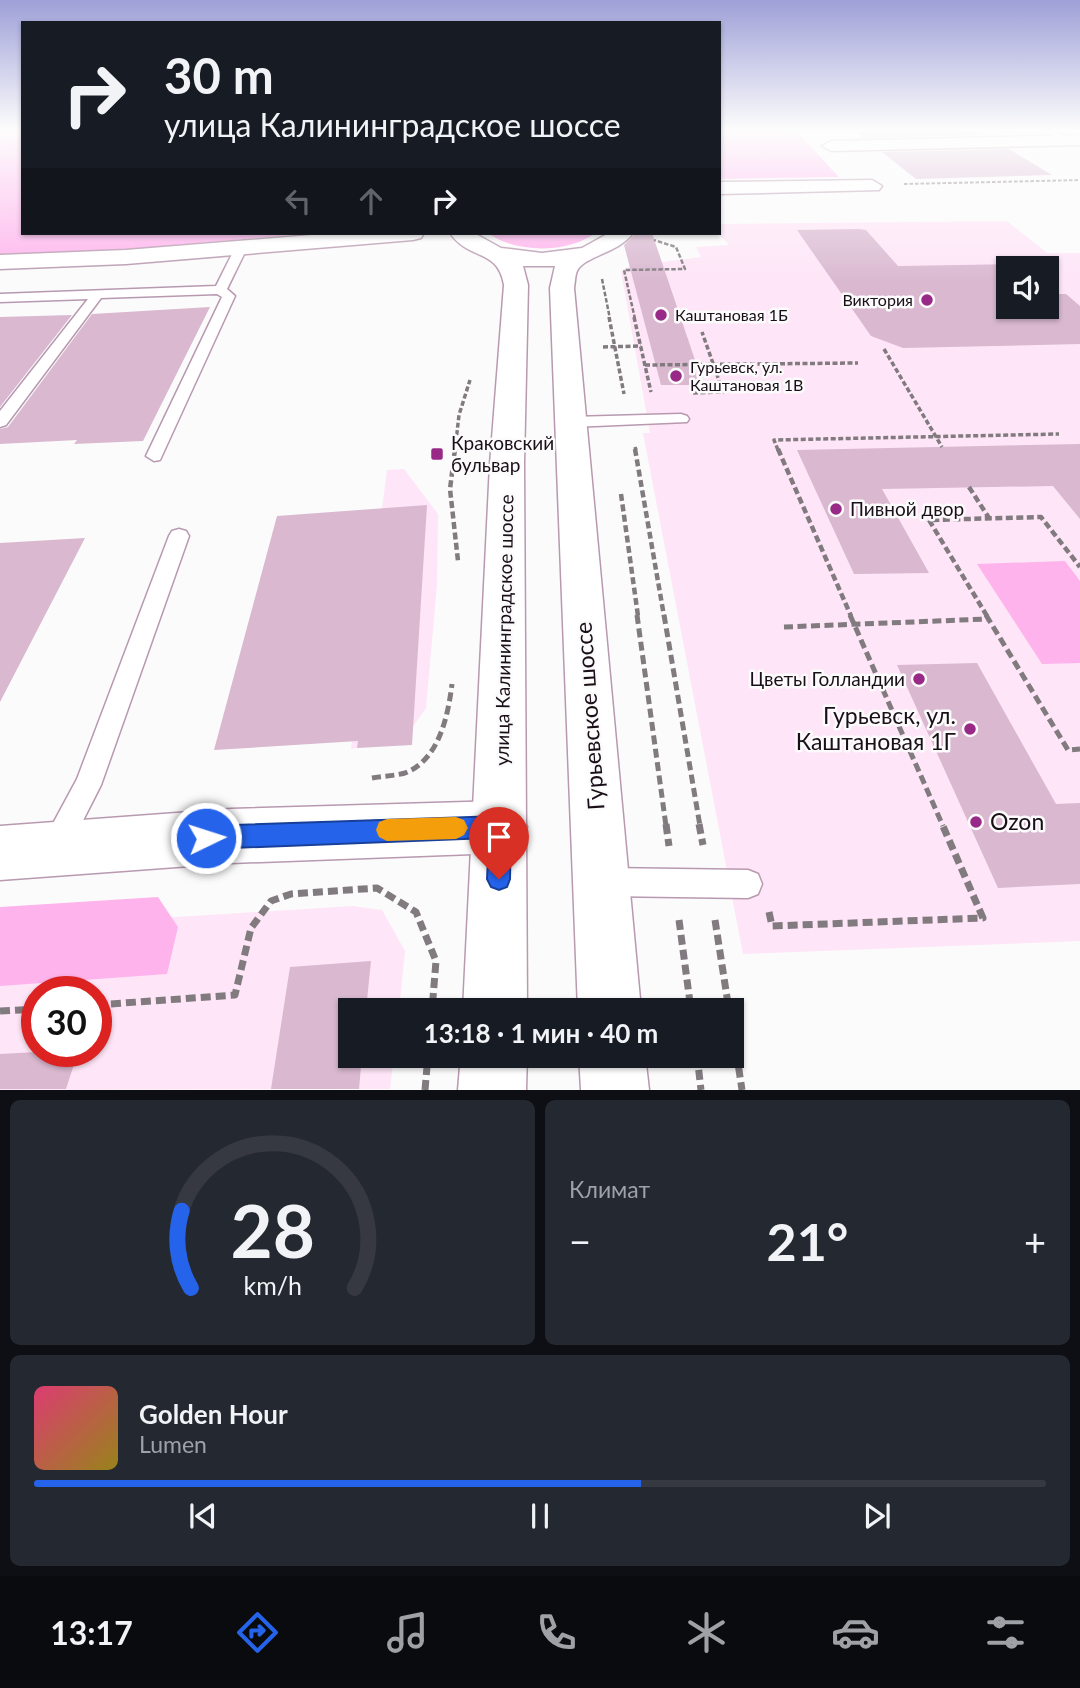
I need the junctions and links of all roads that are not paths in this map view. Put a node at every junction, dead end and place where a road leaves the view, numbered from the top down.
1 (868, 182) edge
2 (721, 188) edge
3 (390, 235) edge
4 (463, 235) edge
5 (620, 235) edge
6 (241, 248) junction
7 (501, 255) junction
8 (579, 256) junction
9 (0, 262) edge
10 (220, 290) junction
11 (97, 295) junction
12 (0, 298) edge
13 (681, 419) dead end
14 (0, 422) edge
15 (591, 422) junction
16 (154, 456) dead end
17 (179, 536) dead end
18 (500, 827) junction
19 (53, 849) junction
20 (0, 853) edge
21 (601, 882) junction
22 (748, 884) dead end
23 (495, 998) edge
24 (609, 998) edge
25 (493, 1068) edge
26 (613, 1068) edge
27 (492, 1090) edge
28 (615, 1090) edge

1 - 2 main road
3 - 6 main road
4 - 7 main road
5 - 8 main road
6 - 9 main road
6 - 10 lane
7 - 8 main road
7 - 18 main road, улица Калининградское шоссе
8 - 15 main road
10 - 11 lane
10 - 16 lane
11 - 12 lane
11 - 14 lane
13 - 15 lane
15 - 21 main road, Гурьевское шоссе
17 - 19 lane
18 - 19 main road
18 - 23 main road, улица Калининградское шоссе
19 - 20 main road
21 - 22 lane
21 - 24 main road, Гурьевское шоссе
25 - 27 main road
26 - 28 main road

